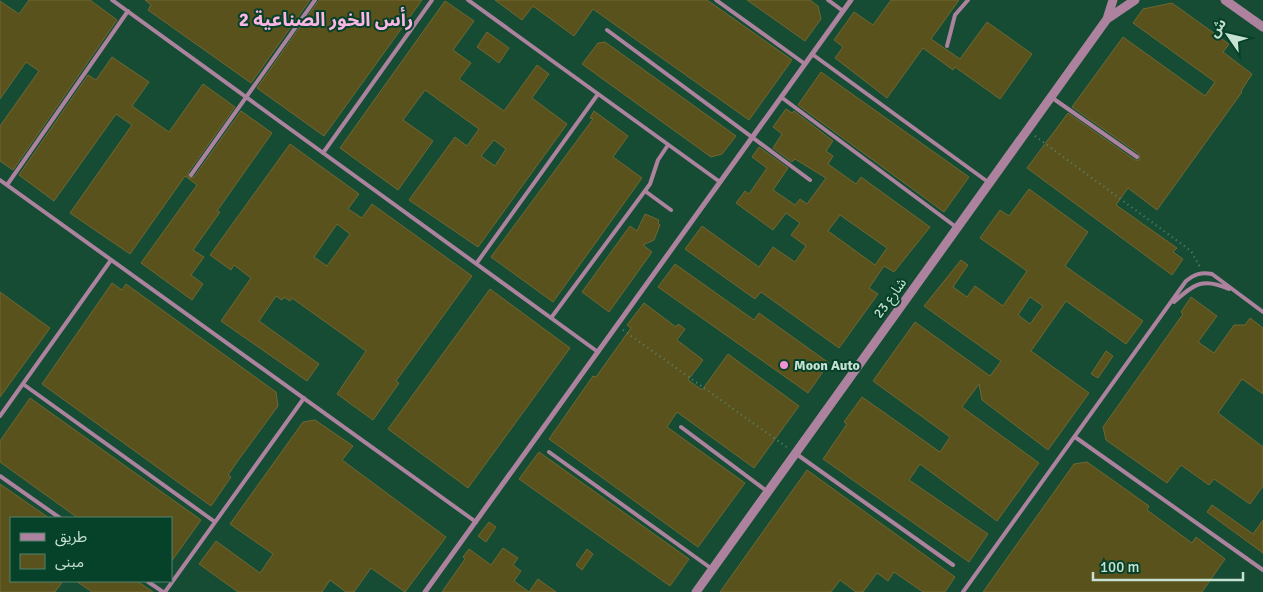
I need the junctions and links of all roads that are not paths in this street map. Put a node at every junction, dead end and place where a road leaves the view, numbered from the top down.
1 (112, 0) edge
2 (314, 0) edge
3 (432, 0) edge
4 (468, 0) edge
5 (716, 0) edge
6 (828, 0) edge
7 (851, 0) edge
8 (967, 0) edge
9 (1113, 0) edge
10 (1135, 0) edge
11 (1225, 0) edge
12 (128, 11) junction
13 (843, 11) junction
14 (1107, 20) junction
15 (1263, 27) edge
16 (607, 30) dead end
17 (947, 46) dead end
18 (812, 54) junction
19 (805, 64) junction
20 (598, 94) junction
21 (246, 97) junction
22 (781, 97) junction
23 (1051, 97) junction
24 (752, 137) junction
25 (668, 145) junction
26 (323, 153) junction
27 (1137, 157) dead end
28 (191, 174) dead end
29 (0, 180) edge
30 (810, 180) dead end
31 (720, 182) junction
32 (989, 183) junction
33 (7, 185) junction
34 (645, 191) junction
35 (671, 210) dead end
36 (957, 228) junction
37 (111, 260) junction
38 (476, 264) junction
39 (1232, 290) junction
40 (1168, 307) junction
41 (1263, 312) edge
42 (551, 318) junction
43 (598, 352) junction
44 (23, 384) junction
45 (304, 398) junction
46 (0, 416) edge
47 (682, 427) dead end
48 (1075, 437) junction
49 (549, 452) dead end
50 (795, 453) junction
51 (0, 476) edge
52 (768, 492) junction
53 (59, 517) edge
54 (215, 522) junction
55 (476, 522) junction
56 (953, 565) dead end
57 (712, 569) junction
58 (1263, 570) edge
59 (172, 581) edge
60 (149, 582) edge
61 (164, 592) edge
62 (425, 592) edge
63 (696, 592) edge
64 (964, 592) edge

1 - 12 lane
2 - 21 lane
3 - 26 lane
4 - 20 lane
5 - 19 lane
6 - 13 lane
7 - 13 street
8 - 17 lane
9 - 14 street, شارع 23
10 - 14 street, شارع 23
11 - 15 street
12 - 21 lane
12 - 33 lane
13 - 18 street
14 - 23 street, شارع 23
16 - 24 lane
18 - 19 street
18 - 32 lane
19 - 22 street
20 - 25 lane
20 - 38 lane
21 - 26 lane
21 - 28 lane
22 - 24 street
22 - 36 lane
23 - 27 lane
23 - 32 street, شارع 23
24 - 30 lane
24 - 31 street
25 - 31 lane
25 - 34 lane
26 - 38 lane
29 - 33 lane
31 - 43 street
32 - 36 street, شارع 23
33 - 37 lane
34 - 35 lane
34 - 42 lane
36 - 50 street, شارع 23
37 - 44 lane
37 - 45 lane
38 - 42 lane
39 - 40 lane
39 - 40 lane
39 - 41 lane
40 - 48 lane
42 - 43 lane
43 - 55 street
44 - 46 lane
44 - 54 lane
45 - 54 lane
45 - 55 lane
47 - 52 lane
48 - 58 lane
48 - 64 lane
49 - 57 lane
50 - 52 street, شارع 23
50 - 56 lane
51 - 53 lane
52 - 57 street, شارع 23
54 - 59 lane
55 - 62 street
57 - 63 street, شارع 23
60 - 61 lane

